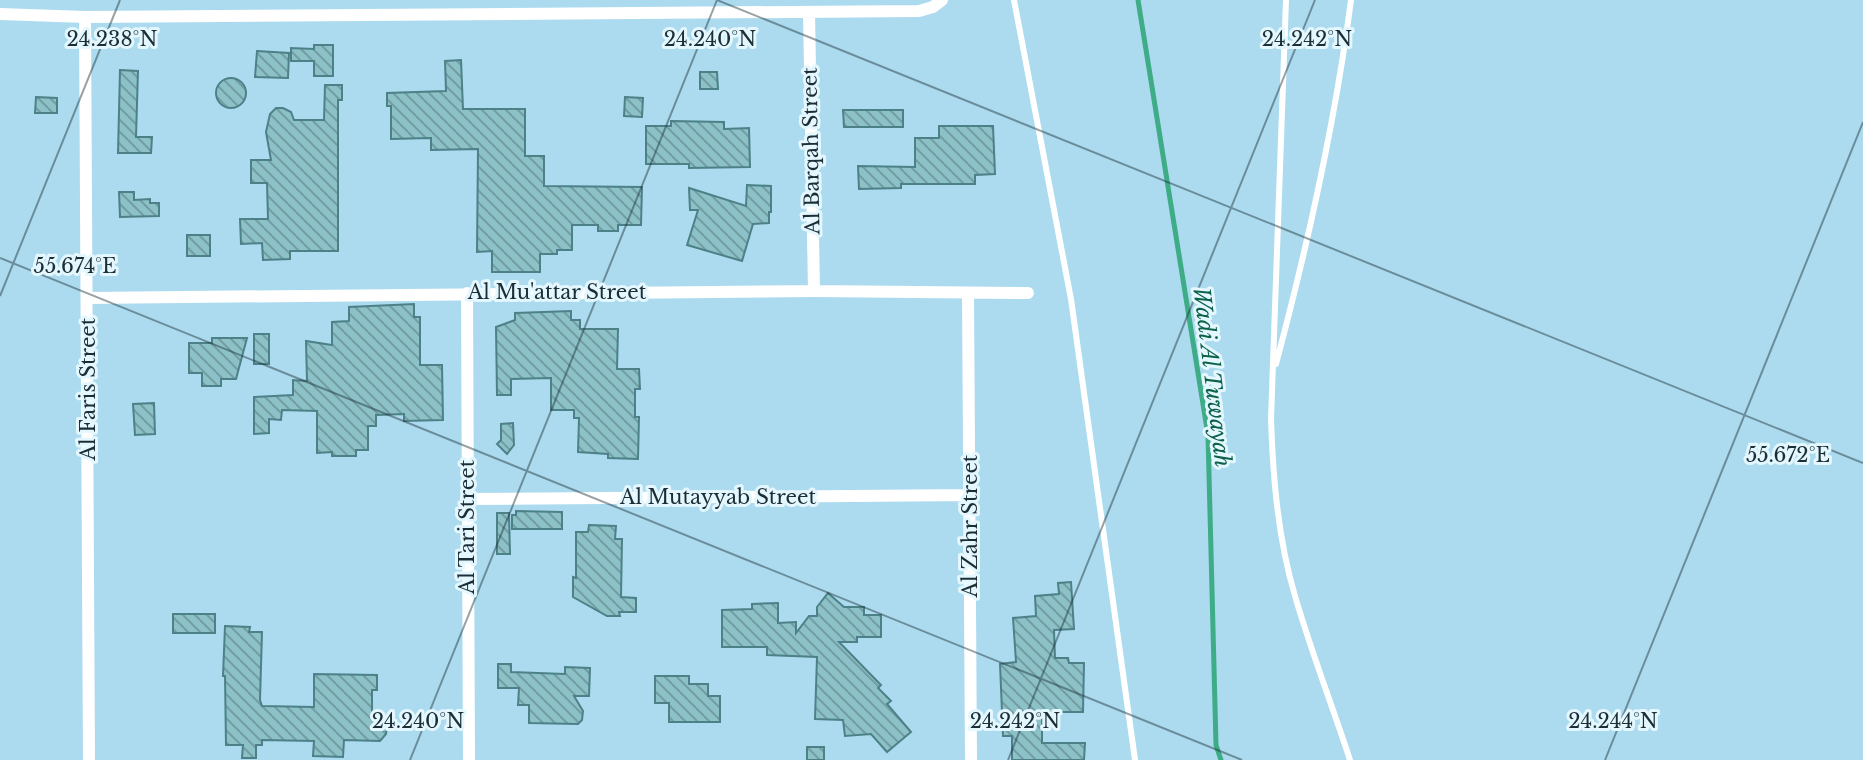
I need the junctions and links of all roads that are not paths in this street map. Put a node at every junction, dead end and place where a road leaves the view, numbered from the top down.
1 (217, 0) edge
2 (587, 0) edge
3 (942, 0) edge
4 (1014, 0) edge
5 (1286, 0) edge
6 (1351, 0) edge
7 (809, 12) junction
8 (0, 14) edge
9 (217, 15) junction
10 (587, 15) junction
11 (85, 17) junction
12 (814, 291) junction
13 (467, 293) junction
14 (968, 293) junction
15 (1028, 293) dead end
16 (87, 298) junction
17 (1273, 375) junction
18 (970, 495) junction
19 (466, 499) junction
20 (89, 760) edge
21 (469, 760) edge
22 (971, 760) edge
23 (1135, 760) edge
24 (1350, 760) edge

1 - 9 street
2 - 10 street
3 - 7 street
4 - 23 lane
5 - 17 lane
6 - 17 lane
7 - 10 street
7 - 12 street, Al Barqah Street
8 - 11 street
9 - 10 street
9 - 11 street
11 - 16 street, Al Faris Street
12 - 13 street, Al Mu'attar Street
12 - 14 street, Al Mu'attar Street
13 - 16 street, Al Mu'attar Street
13 - 19 street, Al Tari Street
14 - 15 street, Al Mu'attar Street
14 - 18 street, Al Zahr Street
16 - 20 street, Al Faris Street
17 - 24 lane
18 - 19 street, Al Mutayyab Street
18 - 22 street, Al Zahr Street
19 - 21 street, Al Tari Street

